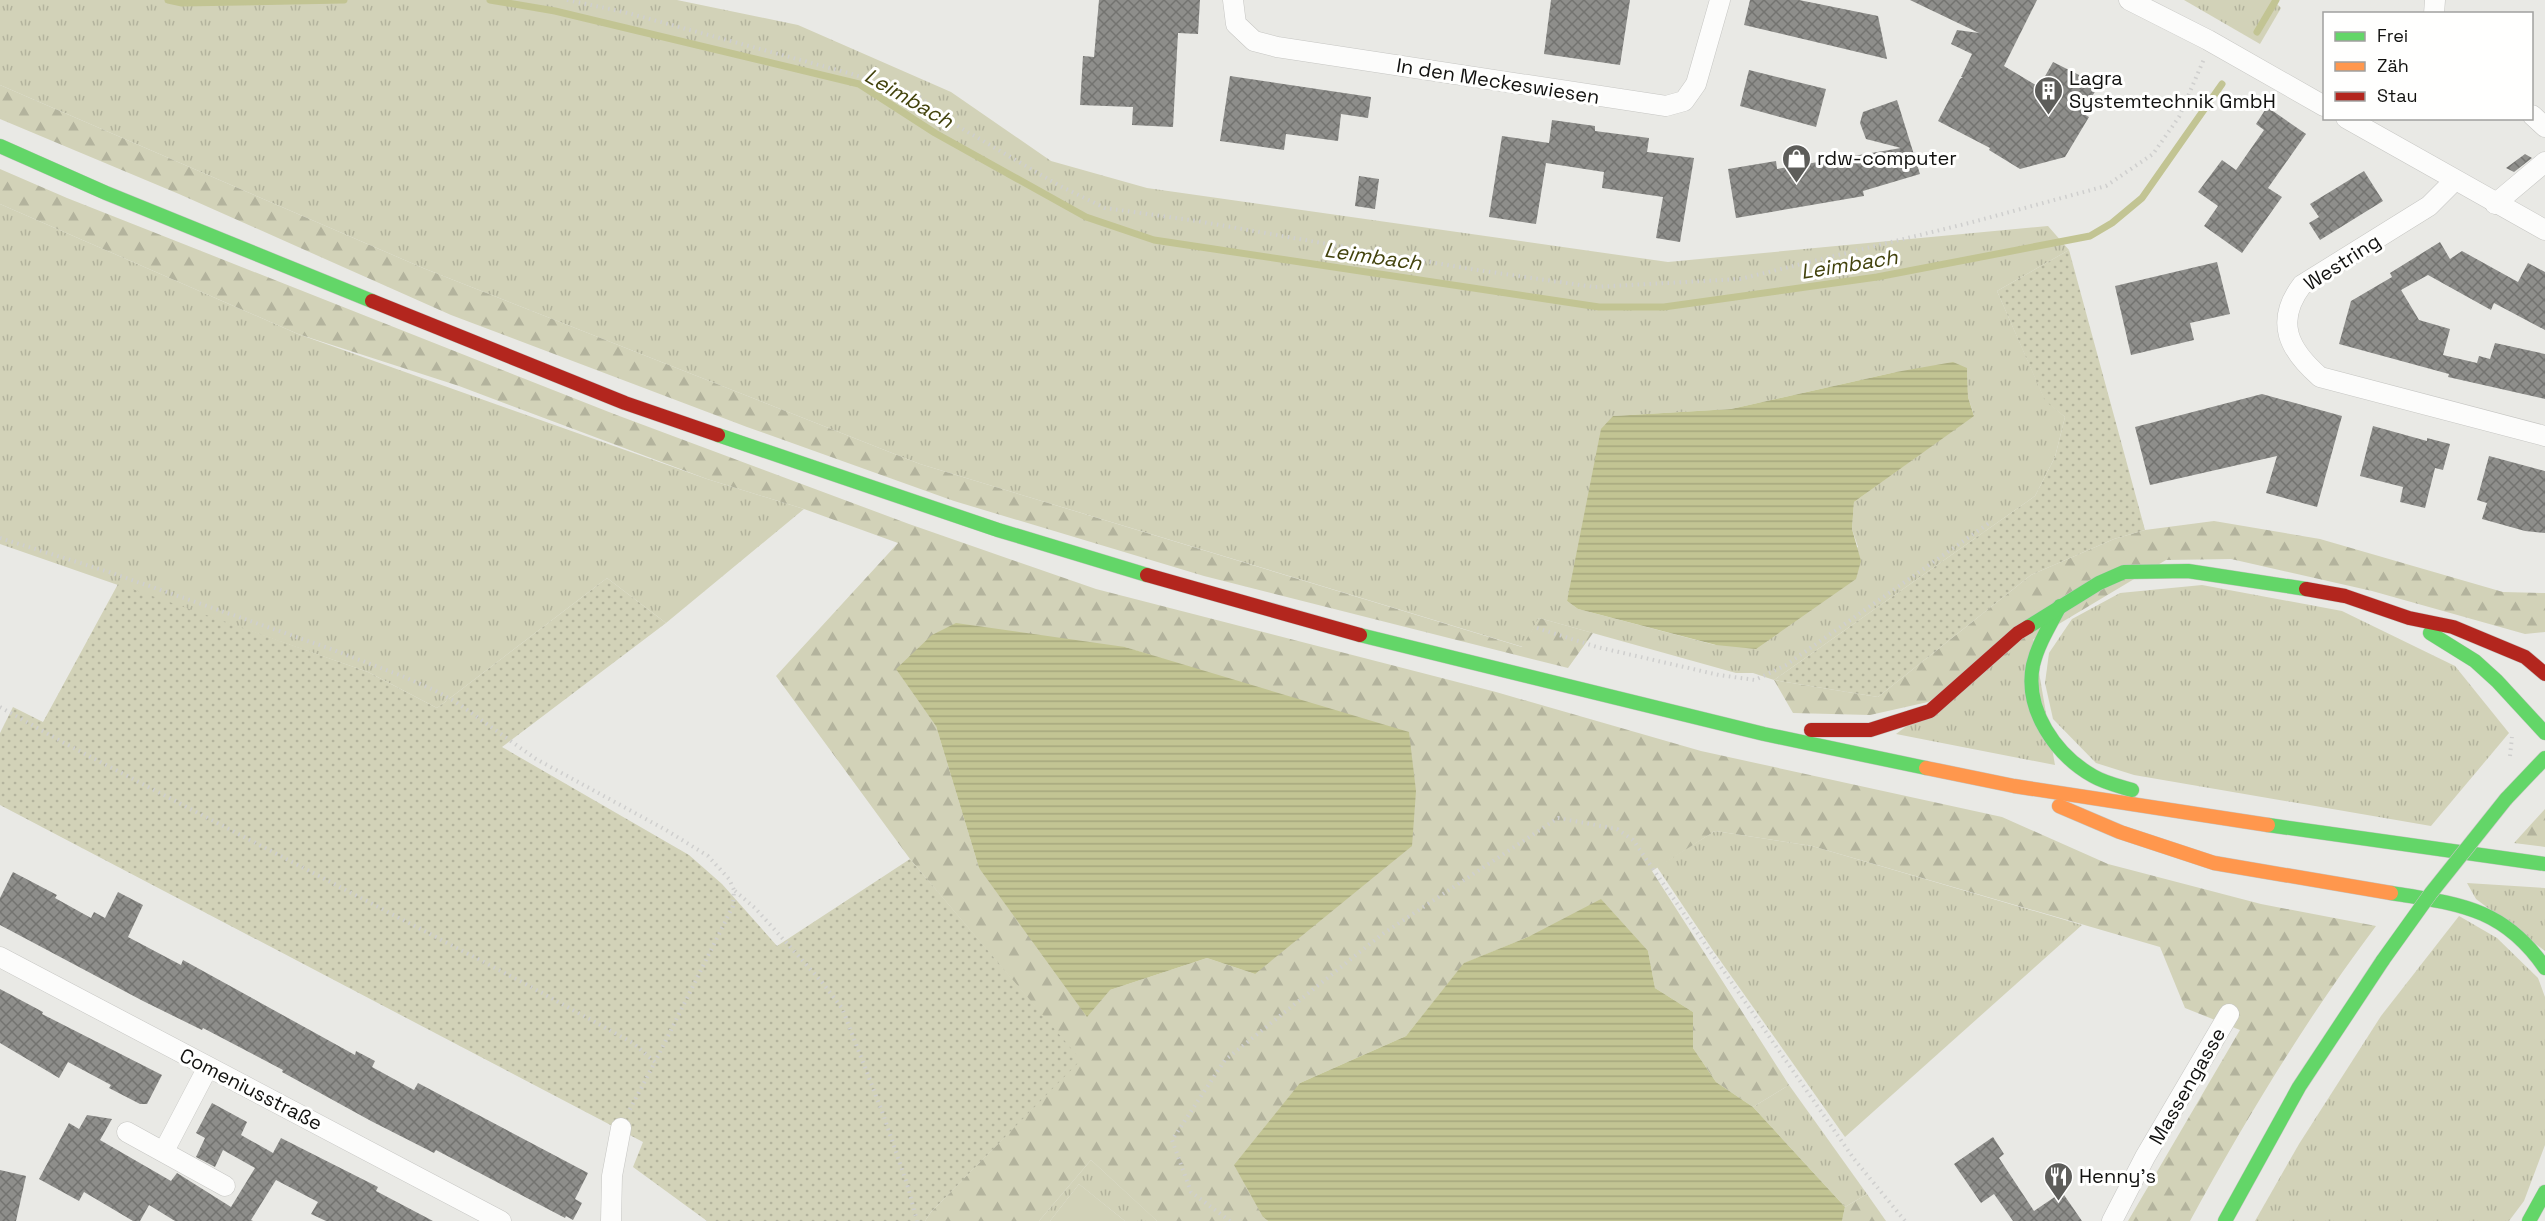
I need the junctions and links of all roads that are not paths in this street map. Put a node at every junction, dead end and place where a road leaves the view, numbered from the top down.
1 (1233, 0) edge
2 (1720, 0) edge
3 (2129, 0) edge
4 (2323, 105) edge
5 (2533, 116) edge
6 (2349, 120) edge
7 (2545, 127) edge
8 (0, 146) edge
9 (2545, 162) edge
10 (2454, 181) junction
11 (2495, 204) junction
12 (2545, 230) edge
13 (2545, 436) edge
14 (2060, 606) junction
15 (2409, 618) junction
16 (2508, 647) junction
17 (2534, 650) dead end
18 (2545, 674) edge
19 (2545, 733) edge
20 (1764, 734) junction
21 (2545, 758) edge
22 (2014, 786) junction
23 (2204, 816) junction
24 (2545, 864) edge
25 (0, 957) edge
26 (2545, 968) edge
27 (2229, 1014) dead end
28 (208, 1067) junction
29 (621, 1128) road end
30 (128, 1132) dead end
31 (164, 1151) junction
32 (225, 1186) dead end
33 (2545, 1192) edge
34 (501, 1221) edge
35 (610, 1221) edge
36 (2112, 1221) edge
37 (2225, 1221) edge
38 (2529, 1221) edge

1 - 2 street, In den Meckeswiesen
3 - 4 street
5 - 7 street
6 - 10 street
8 - 20 main road
9 - 11 street
10 - 11 street
10 - 13 street, Westring
11 - 12 street
14 - 15 main road
14 - 20 main road
14 - 23 main road
15 - 16 main road
15 - 19 main road
16 - 17 main road
16 - 18 main road
20 - 22 main road
21 - 37 main road, bridge
22 - 23 main road
22 - 26 main road
23 - 24 main road
25 - 28 street, Comeniusstraße
27 - 36 street, Massengasse
28 - 31 street
28 - 34 street, Comeniusstraße
29 - 35 street
30 - 31 street
31 - 32 street
33 - 38 main road

